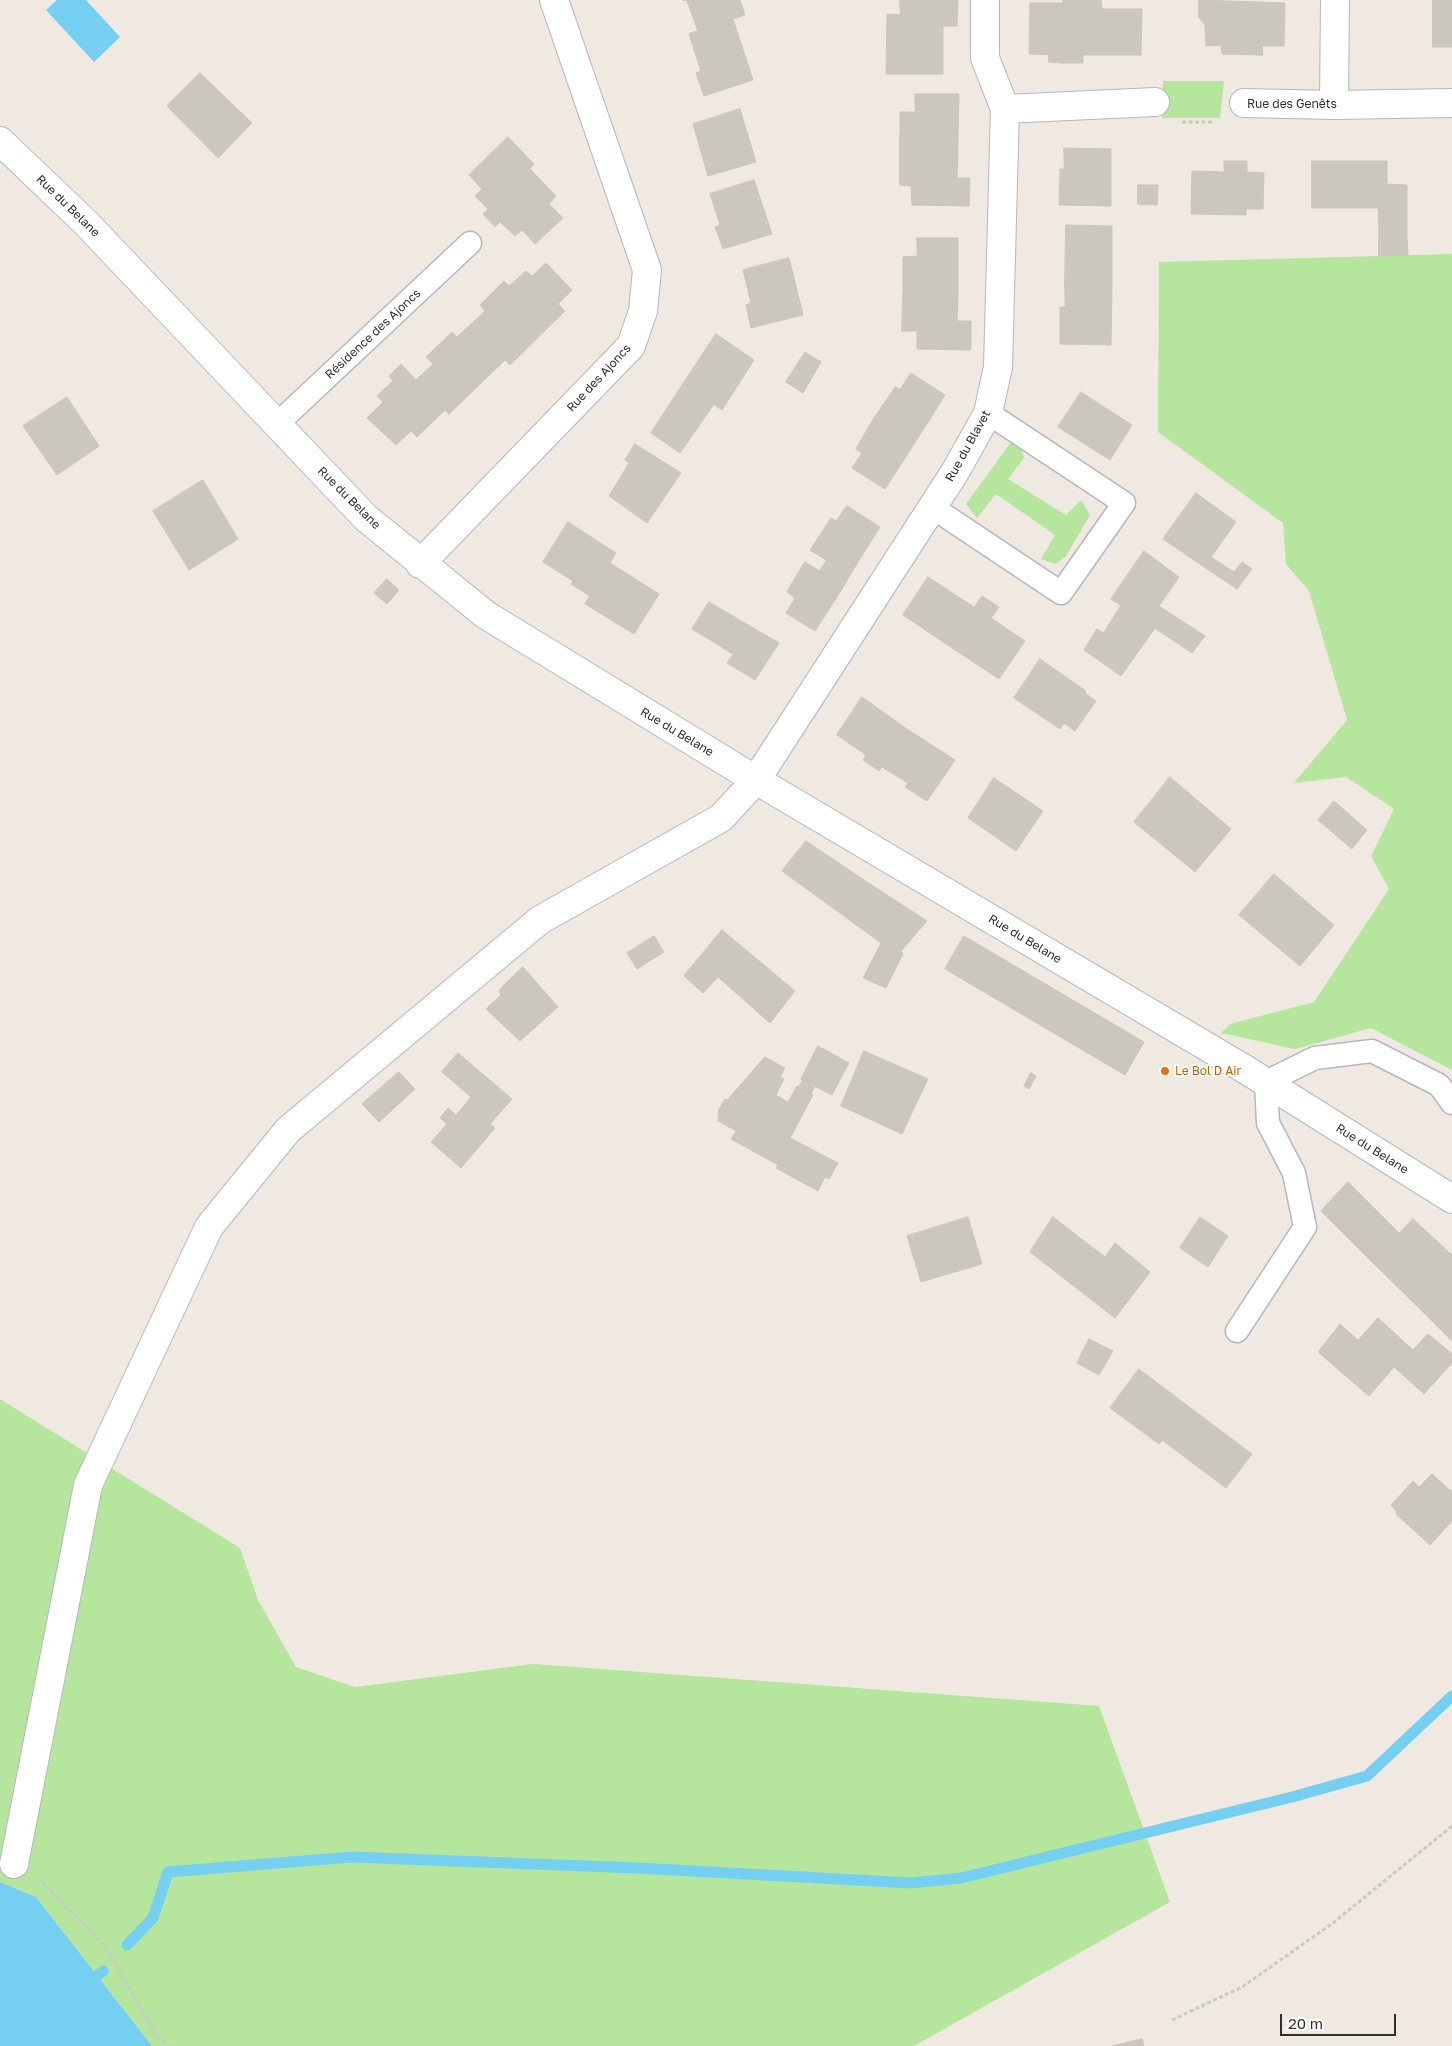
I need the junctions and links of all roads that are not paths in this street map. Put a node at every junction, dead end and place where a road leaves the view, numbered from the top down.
1 (554, 0) edge
2 (985, 0) edge
3 (1335, 0) edge
4 (1155, 102) road end
5 (1244, 103) road end
6 (1452, 103) edge
7 (1334, 105) junction
8 (1005, 109) junction
9 (0, 141) edge
10 (470, 243) dead end
11 (988, 414) junction
12 (277, 424) junction
13 (932, 507) junction
14 (420, 564) junction
15 (756, 780) junction
16 (1266, 1082) junction
17 (1452, 1103) edge
18 (1452, 1199) edge
19 (1237, 1331) dead end
20 (14, 1864) dead end

1 - 14 street, Rue des Ajoncs
2 - 8 street, Rue du Blavet
3 - 7 street
4 - 8 street
5 - 7 street, Rue des Genêts
6 - 7 street, Rue des Genêts
8 - 11 street, Rue du Blavet
9 - 12 street, Rue du Belane
10 - 12 lane, Résidence des Ajoncs
11 - 13 street, Rue du Blavet
11 - 13 lane
12 - 14 street, Rue du Belane
13 - 15 street, Rue du Blavet
14 - 15 street, Rue du Belane
15 - 16 street, Rue du Belane
15 - 20 street, Rue du Blavet
16 - 17 lane
16 - 18 street, Rue du Belane
16 - 19 lane

